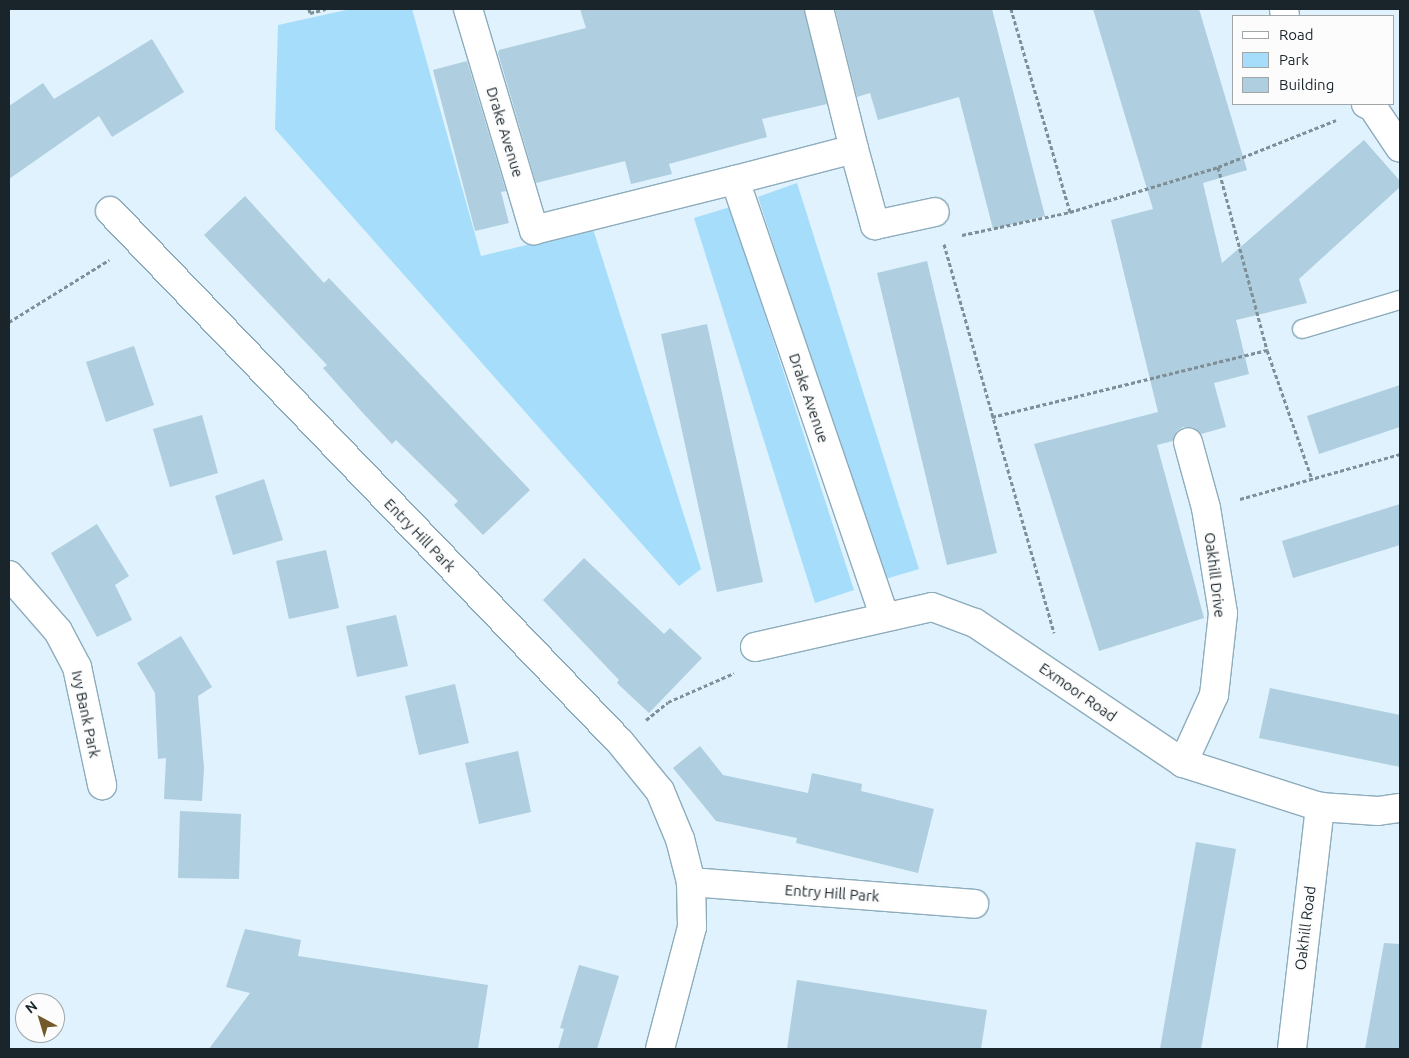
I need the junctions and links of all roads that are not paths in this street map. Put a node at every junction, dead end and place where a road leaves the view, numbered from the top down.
1 (468, 9) edge
2 (819, 9) edge
3 (1369, 105) edge
4 (1400, 148) edge
5 (854, 149) junction
6 (734, 180) junction
7 (110, 211) dead end
8 (935, 212) road end
9 (1400, 300) edge
10 (1302, 329) dead end
11 (1188, 442) dead end
12 (9, 575) edge
13 (884, 616) junction
14 (755, 647) road end
15 (1184, 763) junction
16 (102, 784) dead end
17 (1320, 806) junction
18 (1400, 808) edge
19 (691, 882) junction
20 (974, 904) dead end
21 (660, 1049) edge
22 (1292, 1049) edge

1 - 6 street, Drake Avenue
2 - 5 street
3 - 4 street
5 - 6 street, Drake Avenue
5 - 8 street
6 - 13 street, Drake Avenue
7 - 19 street, Entry Hill Park
9 - 10 lane
11 - 15 street, Oakhill Drive
12 - 16 street, Ivy Bank Park
13 - 14 street, Exmoor Road
13 - 15 street, Exmoor Road
15 - 17 street, Exmoor Road
17 - 18 street, Exmoor Road
17 - 22 street, Oakhill Road
19 - 20 street, Entry Hill Park
19 - 21 street, Entry Hill Park

